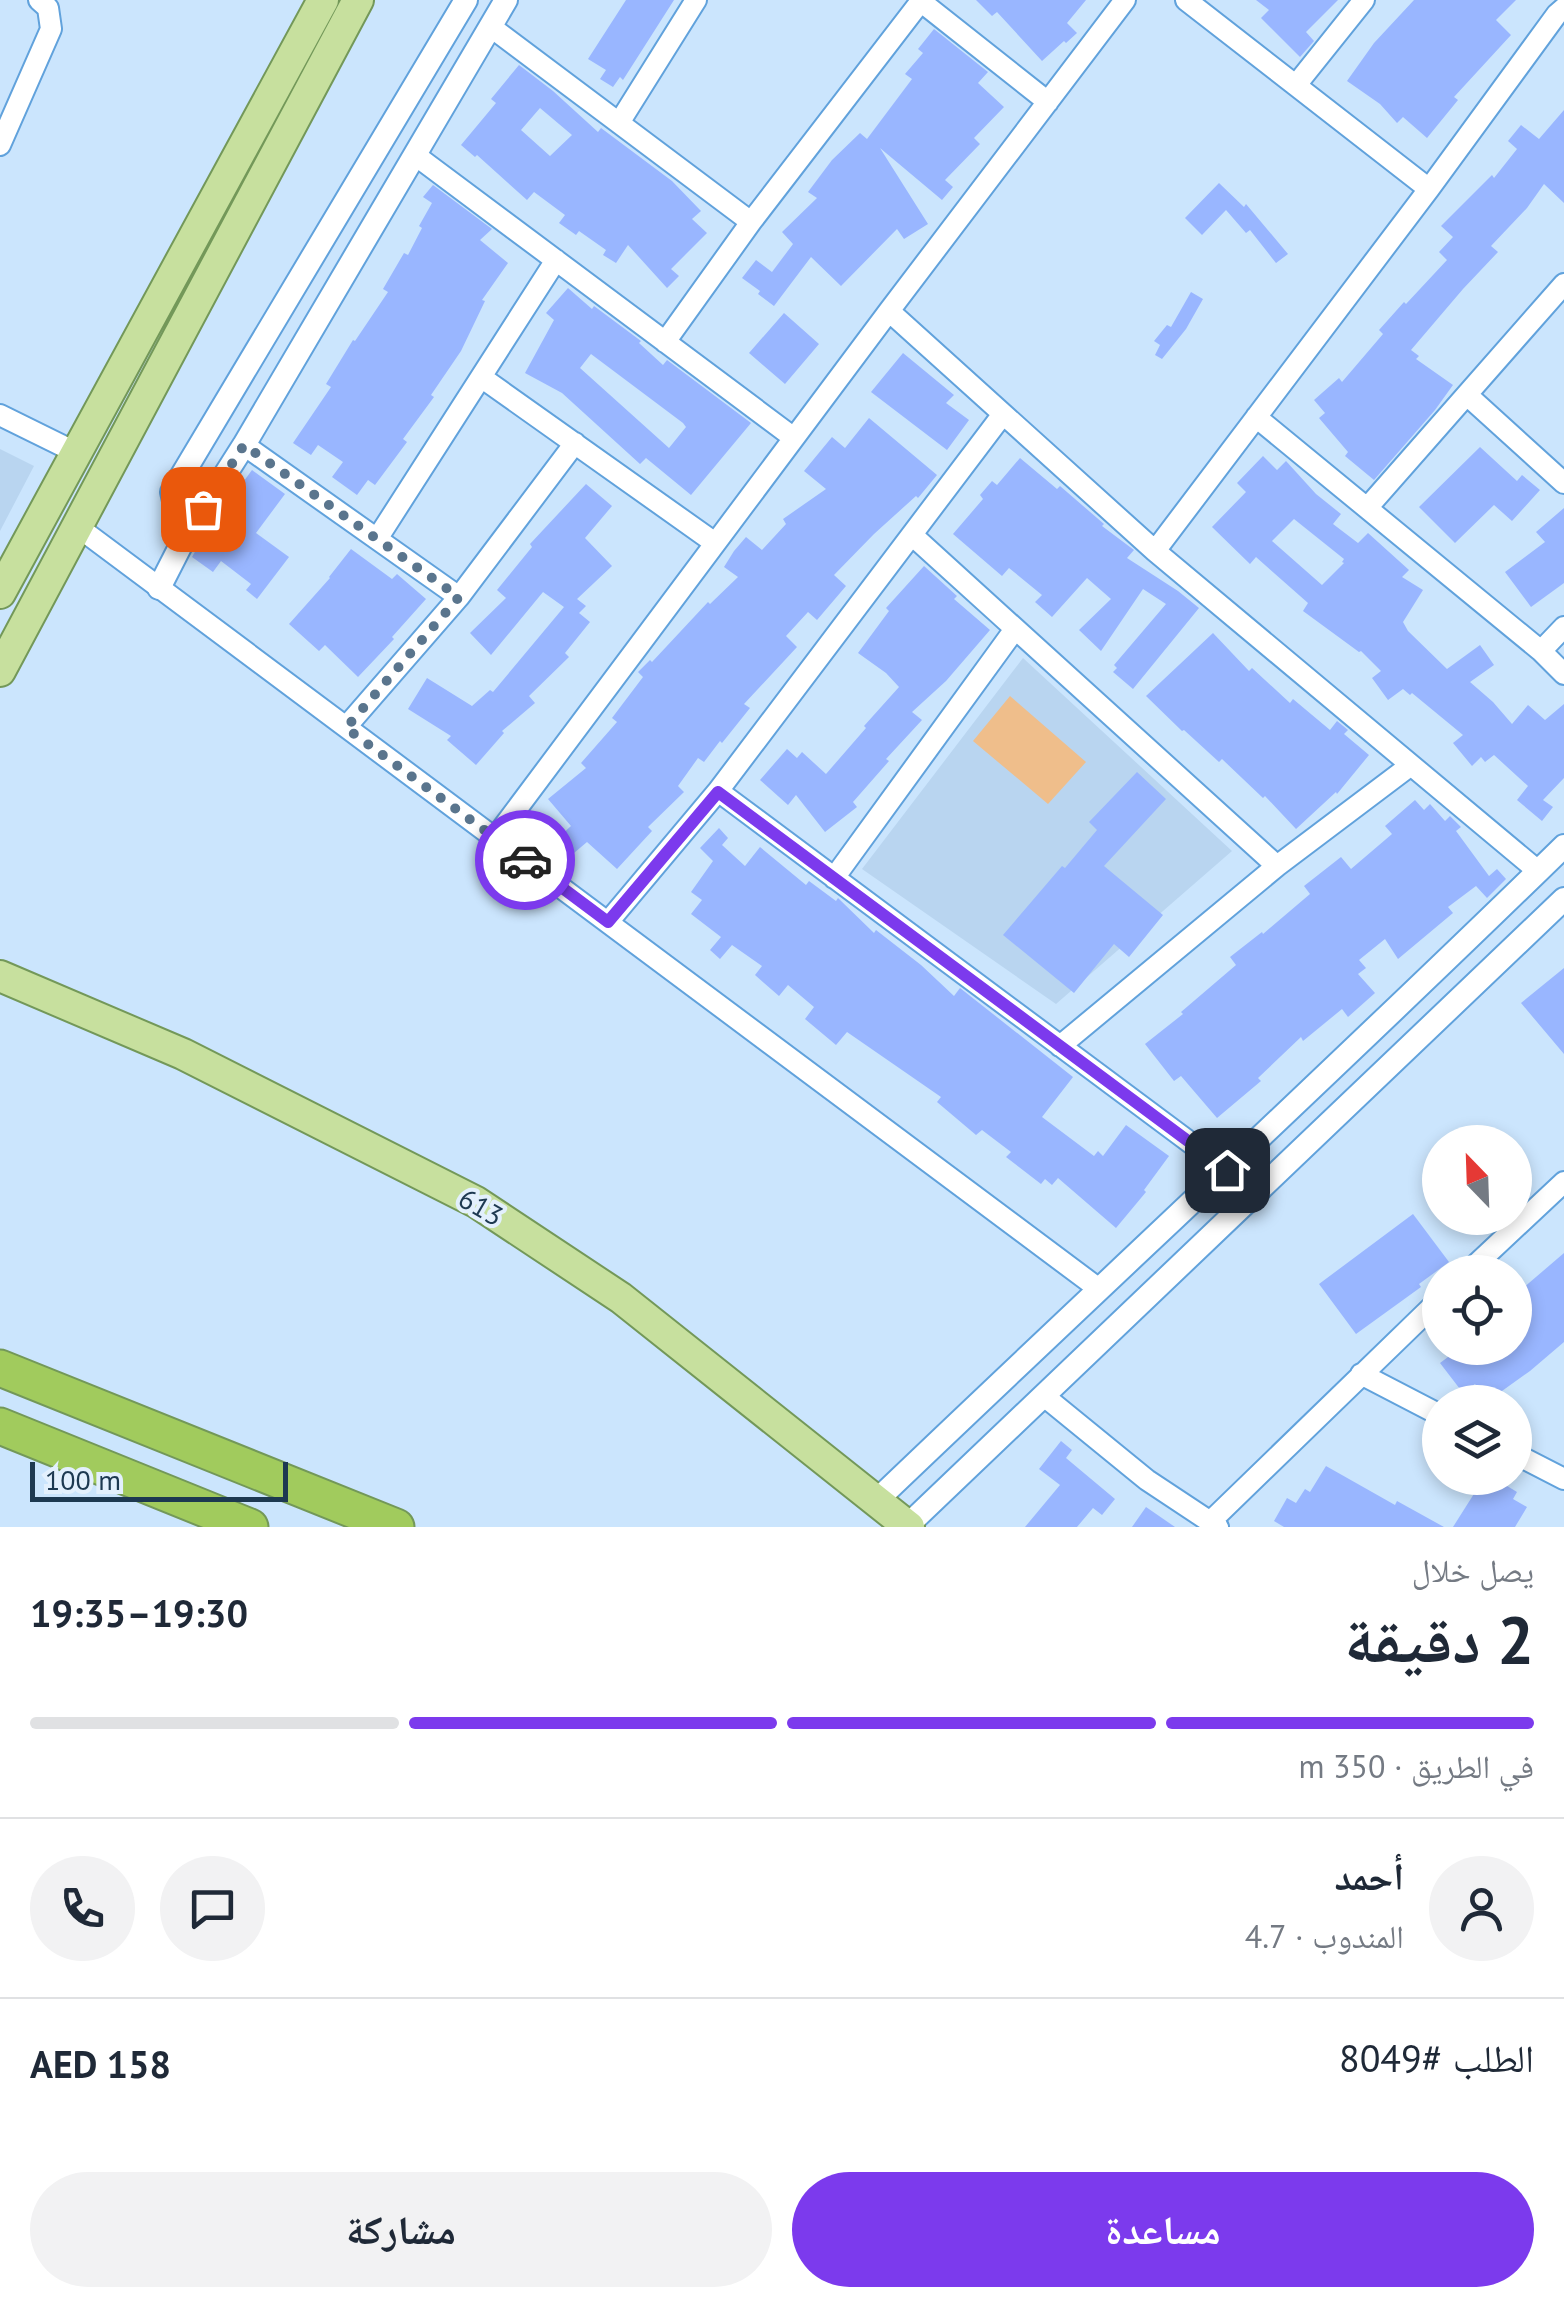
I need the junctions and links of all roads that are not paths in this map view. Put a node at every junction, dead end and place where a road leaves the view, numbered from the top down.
1 (38, 0) edge
2 (323, 0) edge
3 (358, 0) edge
4 (466, 0) edge
5 (506, 0) edge
6 (696, 0) edge
7 (1126, 0) edge
8 (1186, 0) edge
9 (1364, 0) edge
10 (920, 1) edge
11 (1562, 16) edge
12 (490, 27) junction
13 (1296, 85) junction
14 (1048, 102) junction
15 (620, 123) junction
16 (0, 145) edge
17 (414, 156) junction
18 (1429, 189) junction
19 (751, 222) junction
20 (556, 260) junction
21 (1564, 284) edge
22 (889, 312) junction
23 (665, 342) junction
24 (481, 378) junction
25 (1466, 395) junction
26 (1003, 414) junction
27 (0, 415) edge
28 (1256, 418) junction
29 (794, 438) junction
30 (575, 444) junction
31 (244, 445) junction
32 (75, 452) junction
33 (1564, 483) edge
34 (1367, 508) junction
35 (78, 527) junction
36 (912, 535) junction
37 (377, 539) junction
38 (182, 541) junction
39 (716, 544) junction
40 (1155, 551) junction
41 (159, 588) junction
42 (0, 593) edge
43 (459, 597) junction
44 (1564, 627) edge
45 (1016, 629) junction
46 (1541, 652) junction
47 (0, 671) edge
48 (1564, 674) edge
49 (346, 728) junction
50 (1411, 765) junction
51 (718, 792) junction
52 (495, 838) junction
53 (1564, 846) edge
54 (1277, 866) junction
55 (1538, 871) junction
56 (834, 878) junction
57 (1564, 899) edge
58 (608, 922) junction
59 (0, 976) edge
60 (1060, 1046) junction
61 (1227, 1170) junction
62 (1564, 1182) edge
63 (1486, 1255) edge
64 (1099, 1289) junction
65 (1422, 1316) edge
66 (0, 1368) edge
67 (1362, 1374) junction
68 (1044, 1396) junction
69 (1422, 1406) edge
70 (0, 1426) edge
71 (1532, 1461) edge
72 (1560, 1472) edge
73 (876, 1501) junction
74 (1214, 1524) edge
75 (908, 1526) edge
76 (250, 1527) edge
77 (396, 1527) edge

1 - 16 street
2 - 32 main road
3 - 35 main road
4 - 38 street
5 - 12 street
6 - 15 street
7 - 14 street
8 - 13 street
9 - 13 street
10 - 14 street
10 - 19 street
11 - 18 street
12 - 15 street
12 - 17 street
13 - 18 street
14 - 22 street
15 - 19 street
17 - 20 street
17 - 31 street
18 - 28 street
19 - 23 street
20 - 23 street
20 - 24 street
21 - 25 street
22 - 26 street
22 - 29 street
23 - 29 street
24 - 30 street
24 - 37 street
25 - 33 street
25 - 34 street
26 - 36 street
26 - 40 street
27 - 32 street
28 - 34 street
28 - 40 street
29 - 39 street
30 - 39 street
30 - 43 street
31 - 37 street
31 - 38 street
32 - 42 main road
34 - 46 street
35 - 41 street
35 - 47 main road
36 - 45 street
36 - 51 street
37 - 43 street
38 - 41 street
39 - 52 street
40 - 50 street
41 - 49 street
43 - 49 street
44 - 46 street
45 - 54 street
45 - 56 street
46 - 48 street
49 - 52 street
50 - 54 street
50 - 55 street
51 - 56 street
51 - 58 street
52 - 58 street
53 - 55 street
54 - 60 street
55 - 61 street
56 - 60 street
57 - 68 street
58 - 64 street
59 - 73 main road, 613
60 - 61 street
61 - 64 street
62 - 63 street
64 - 73 street
65 - 67 street
66 - 77 highway
67 - 69 street
67 - 74 street
68 - 74 street
68 - 75 street
70 - 76 highway
71 - 72 street
73 - 75 main road, 613

